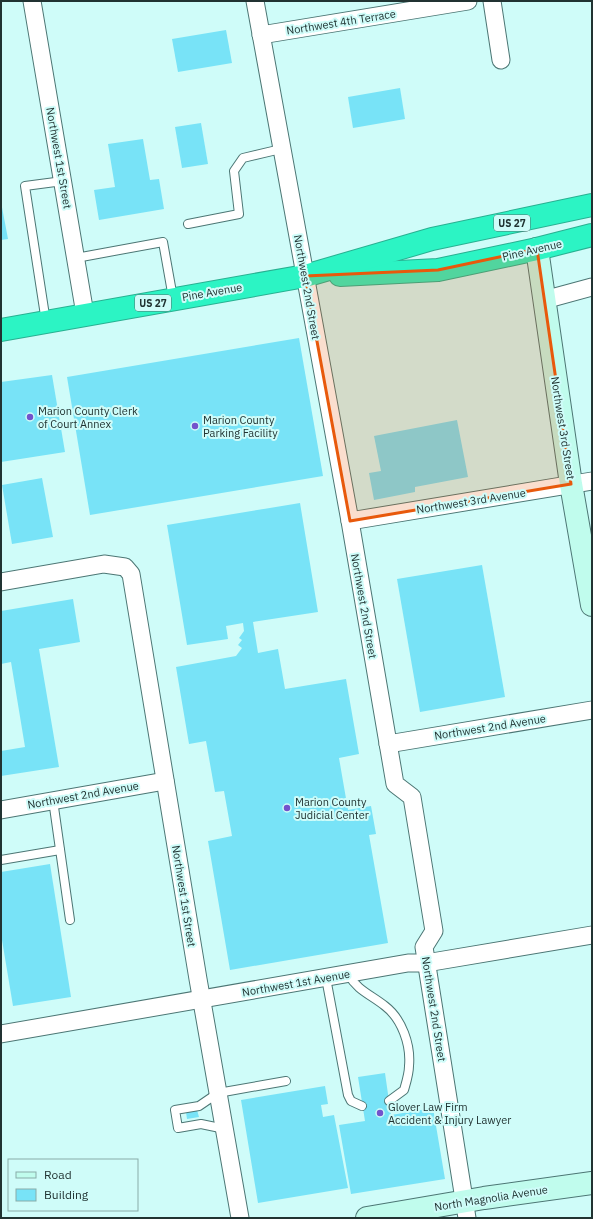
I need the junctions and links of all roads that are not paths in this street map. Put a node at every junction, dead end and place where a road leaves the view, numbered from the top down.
1 (32, 1) edge
2 (255, 1) edge
3 (468, 1) edge
4 (492, 1) edge
5 (438, 4) edge
6 (260, 35) junction
7 (501, 60) dead end
8 (281, 149) junction
9 (63, 181) junction
10 (592, 204) edge
11 (188, 224) dead end
12 (592, 235) edge
13 (537, 249) junction
14 (76, 258) junction
15 (305, 276) junction
16 (592, 287) edge
17 (173, 299) junction
18 (544, 300) junction
19 (85, 314) junction
20 (46, 322) junction
21 (1, 330) edge
22 (582, 482) edge
23 (350, 521) junction
24 (1, 582) edge
25 (592, 606) edge
26 (592, 710) edge
27 (388, 744) junction
28 (165, 781) junction
29 (53, 800) junction
30 (1, 810) edge
31 (60, 850) junction
32 (1, 860) edge
33 (70, 920) dead end
34 (592, 935) edge
35 (426, 963) junction
36 (348, 974) junction
37 (326, 978) junction
38 (201, 999) junction
39 (1, 1034) edge
40 (286, 1081) dead end
41 (218, 1093) junction
42 (389, 1101) dead end
43 (362, 1106) dead end
44 (225, 1129) junction
45 (592, 1183) edge
46 (466, 1210) edge
47 (240, 1218) edge
48 (367, 1218) edge

1 - 9 street, Northwest 1st Street
2 - 6 street, Northwest 2nd Street
3 - 5 street, Northwest 4th Terrace
4 - 7 street
5 - 6 street, Northwest 4th Terrace
6 - 8 street, Northwest 2nd Street
8 - 11 lane
8 - 15 street, Northwest 2nd Street
9 - 14 street, Northwest 1st Street
9 - 20 lane
10 - 15 highway, Pine Avenue / US 27
12 - 13 highway, Pine Avenue / US 27
13 - 15 highway, Pine Avenue / US 27
13 - 18 street, Northwest 3rd Street
14 - 17 lane
14 - 19 street, Northwest 1st Street
15 - 17 highway, Pine Avenue / US 27
15 - 23 street, Northwest 2nd Street
16 - 18 street
17 - 19 highway, Pine Avenue / US 27
18 - 22 street, Northwest 3rd Street
19 - 20 highway, Pine Avenue / US 27
20 - 21 highway, Pine Avenue / US 27
22 - 23 street, Northwest 3rd Avenue
22 - 25 street, Northwest 3rd Street
23 - 27 street, Northwest 2nd Street
24 - 28 street, Northwest 1st Street
26 - 27 street, Northwest 2nd Avenue
27 - 35 street, Northwest 2nd Street
28 - 29 street, Northwest 2nd Avenue
28 - 38 street, Northwest 1st Street
29 - 30 street, Northwest 2nd Avenue
29 - 31 lane
31 - 32 lane
31 - 33 lane
34 - 35 street, Northwest 1st Avenue
35 - 36 street, Northwest 1st Avenue
35 - 46 street, Northwest 2nd Street
36 - 37 street, Northwest 1st Avenue
36 - 42 lane
37 - 38 street, Northwest 1st Avenue
37 - 43 lane
38 - 39 street, Northwest 1st Avenue
38 - 41 street, Northwest 1st Street
40 - 41 lane
41 - 44 street, Northwest 1st Street
41 - 44 lane
44 - 47 street, Northwest 1st Street
45 - 46 street, North Magnolia Avenue
46 - 48 street, North Magnolia Avenue

